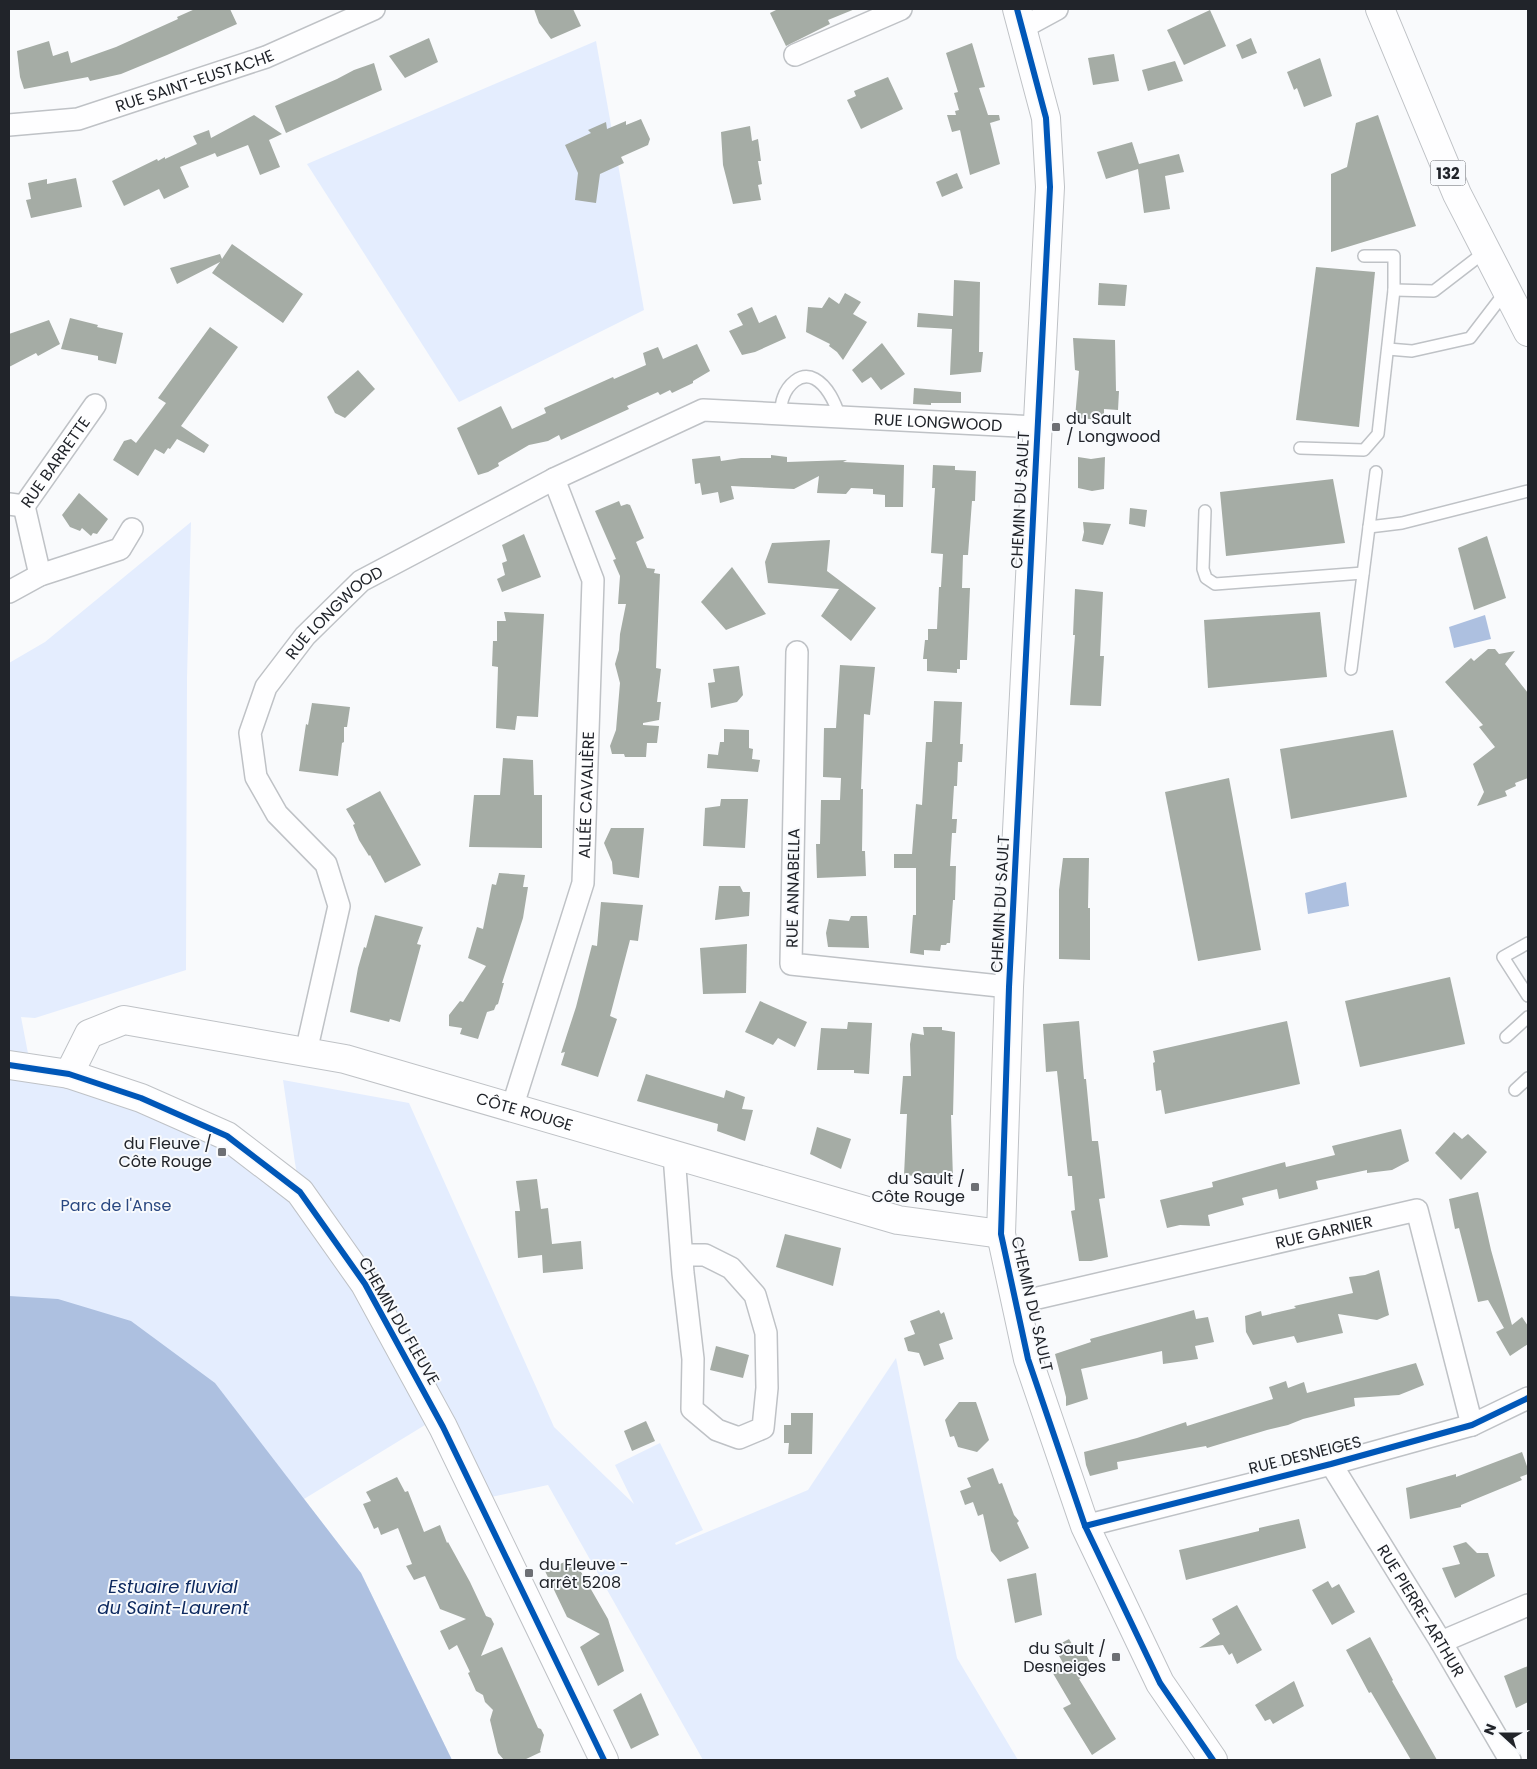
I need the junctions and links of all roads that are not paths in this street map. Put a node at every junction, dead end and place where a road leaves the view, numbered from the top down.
1 (374, 9) edge
2 (901, 9) edge
3 (1057, 9) edge
4 (1380, 9) edge
5 (1019, 18) edge
6 (796, 55) dead end
7 (9, 125) edge
8 (1486, 251) junction
9 (1364, 256) dead end
10 (1394, 290) junction
11 (1507, 290) junction
12 (1528, 332) edge
13 (1388, 349) junction
14 (95, 404) dead end
15 (781, 414) junction
16 (840, 417) junction
17 (1037, 427) junction
18 (1300, 448) dead end
19 (1376, 472) dead end
20 (554, 479) junction
21 (1528, 491) edge
22 (16, 505) edge
23 (1206, 511) dead end
24 (1369, 526) junction
25 (132, 530) dead end
26 (1363, 573) junction
27 (40, 575) junction
28 (9, 592) edge
29 (797, 652) dead end
30 (1350, 670) dead end
31 (1528, 943) edge
32 (1009, 987) junction
33 (1528, 996) edge
34 (1528, 1017) edge
35 (1506, 1037) dead end
36 (306, 1052) junction
37 (9, 1065) edge
38 (70, 1074) junction
39 (1528, 1078) edge
40 (1515, 1090) dead end
41 (512, 1108) junction
42 (674, 1155) junction
43 (1001, 1234) junction
44 (682, 1255) junction
45 (1016, 1303) junction
46 (1528, 1398) edge
47 (1472, 1424) junction
48 (1331, 1464) junction
49 (1085, 1526) junction
50 (1528, 1605) edge
51 (1441, 1642) junction
52 (604, 1760) edge
53 (1213, 1760) edge
54 (1510, 1760) edge

1 - 7 street, RUE SAINT-EUSTACHE
2 - 6 street
3 - 5 street
4 - 8 street, 132
5 - 17 street, CHEMIN DU SAULT
8 - 10 lane
8 - 11 street, 132
9 - 10 lane
10 - 13 lane
11 - 12 street, 132
11 - 13 lane
13 - 18 lane
14 - 22 street, RUE BARRETTE
15 - 16 street, RUE LONGWOOD
15 - 16 lane
15 - 20 street, RUE LONGWOOD
16 - 17 street, RUE LONGWOOD
17 - 32 street, CHEMIN DU SAULT
19 - 24 lane
20 - 36 street, RUE LONGWOOD
20 - 41 street, ALLÉE CAVALIÈRE
21 - 24 lane
22 - 27 street
23 - 26 lane
24 - 26 lane
25 - 27 street
26 - 30 lane
27 - 28 street
29 - 32 street, RUE ANNABELLA
31 - 33 lane
32 - 43 street, CHEMIN DU SAULT
34 - 35 lane
36 - 38 street, CÔTE ROUGE
36 - 41 street, CÔTE ROUGE
37 - 38 street, CHEMIN DU FLEUVE
38 - 52 street, CHEMIN DU FLEUVE
39 - 40 lane
41 - 42 street, CÔTE ROUGE
42 - 43 street, CÔTE ROUGE
42 - 44 street
43 - 45 street, CHEMIN DU SAULT
44 - 44 street
45 - 47 street, RUE GARNIER
45 - 49 street, CHEMIN DU SAULT
46 - 47 street, RUE DESNEIGES
47 - 48 street, RUE DESNEIGES
48 - 49 street, RUE DESNEIGES
48 - 51 street, RUE PIERRE-ARTHUR
49 - 53 street, CHEMIN DU SAULT
50 - 51 street
51 - 54 street, RUE PIERRE-ARTHUR

